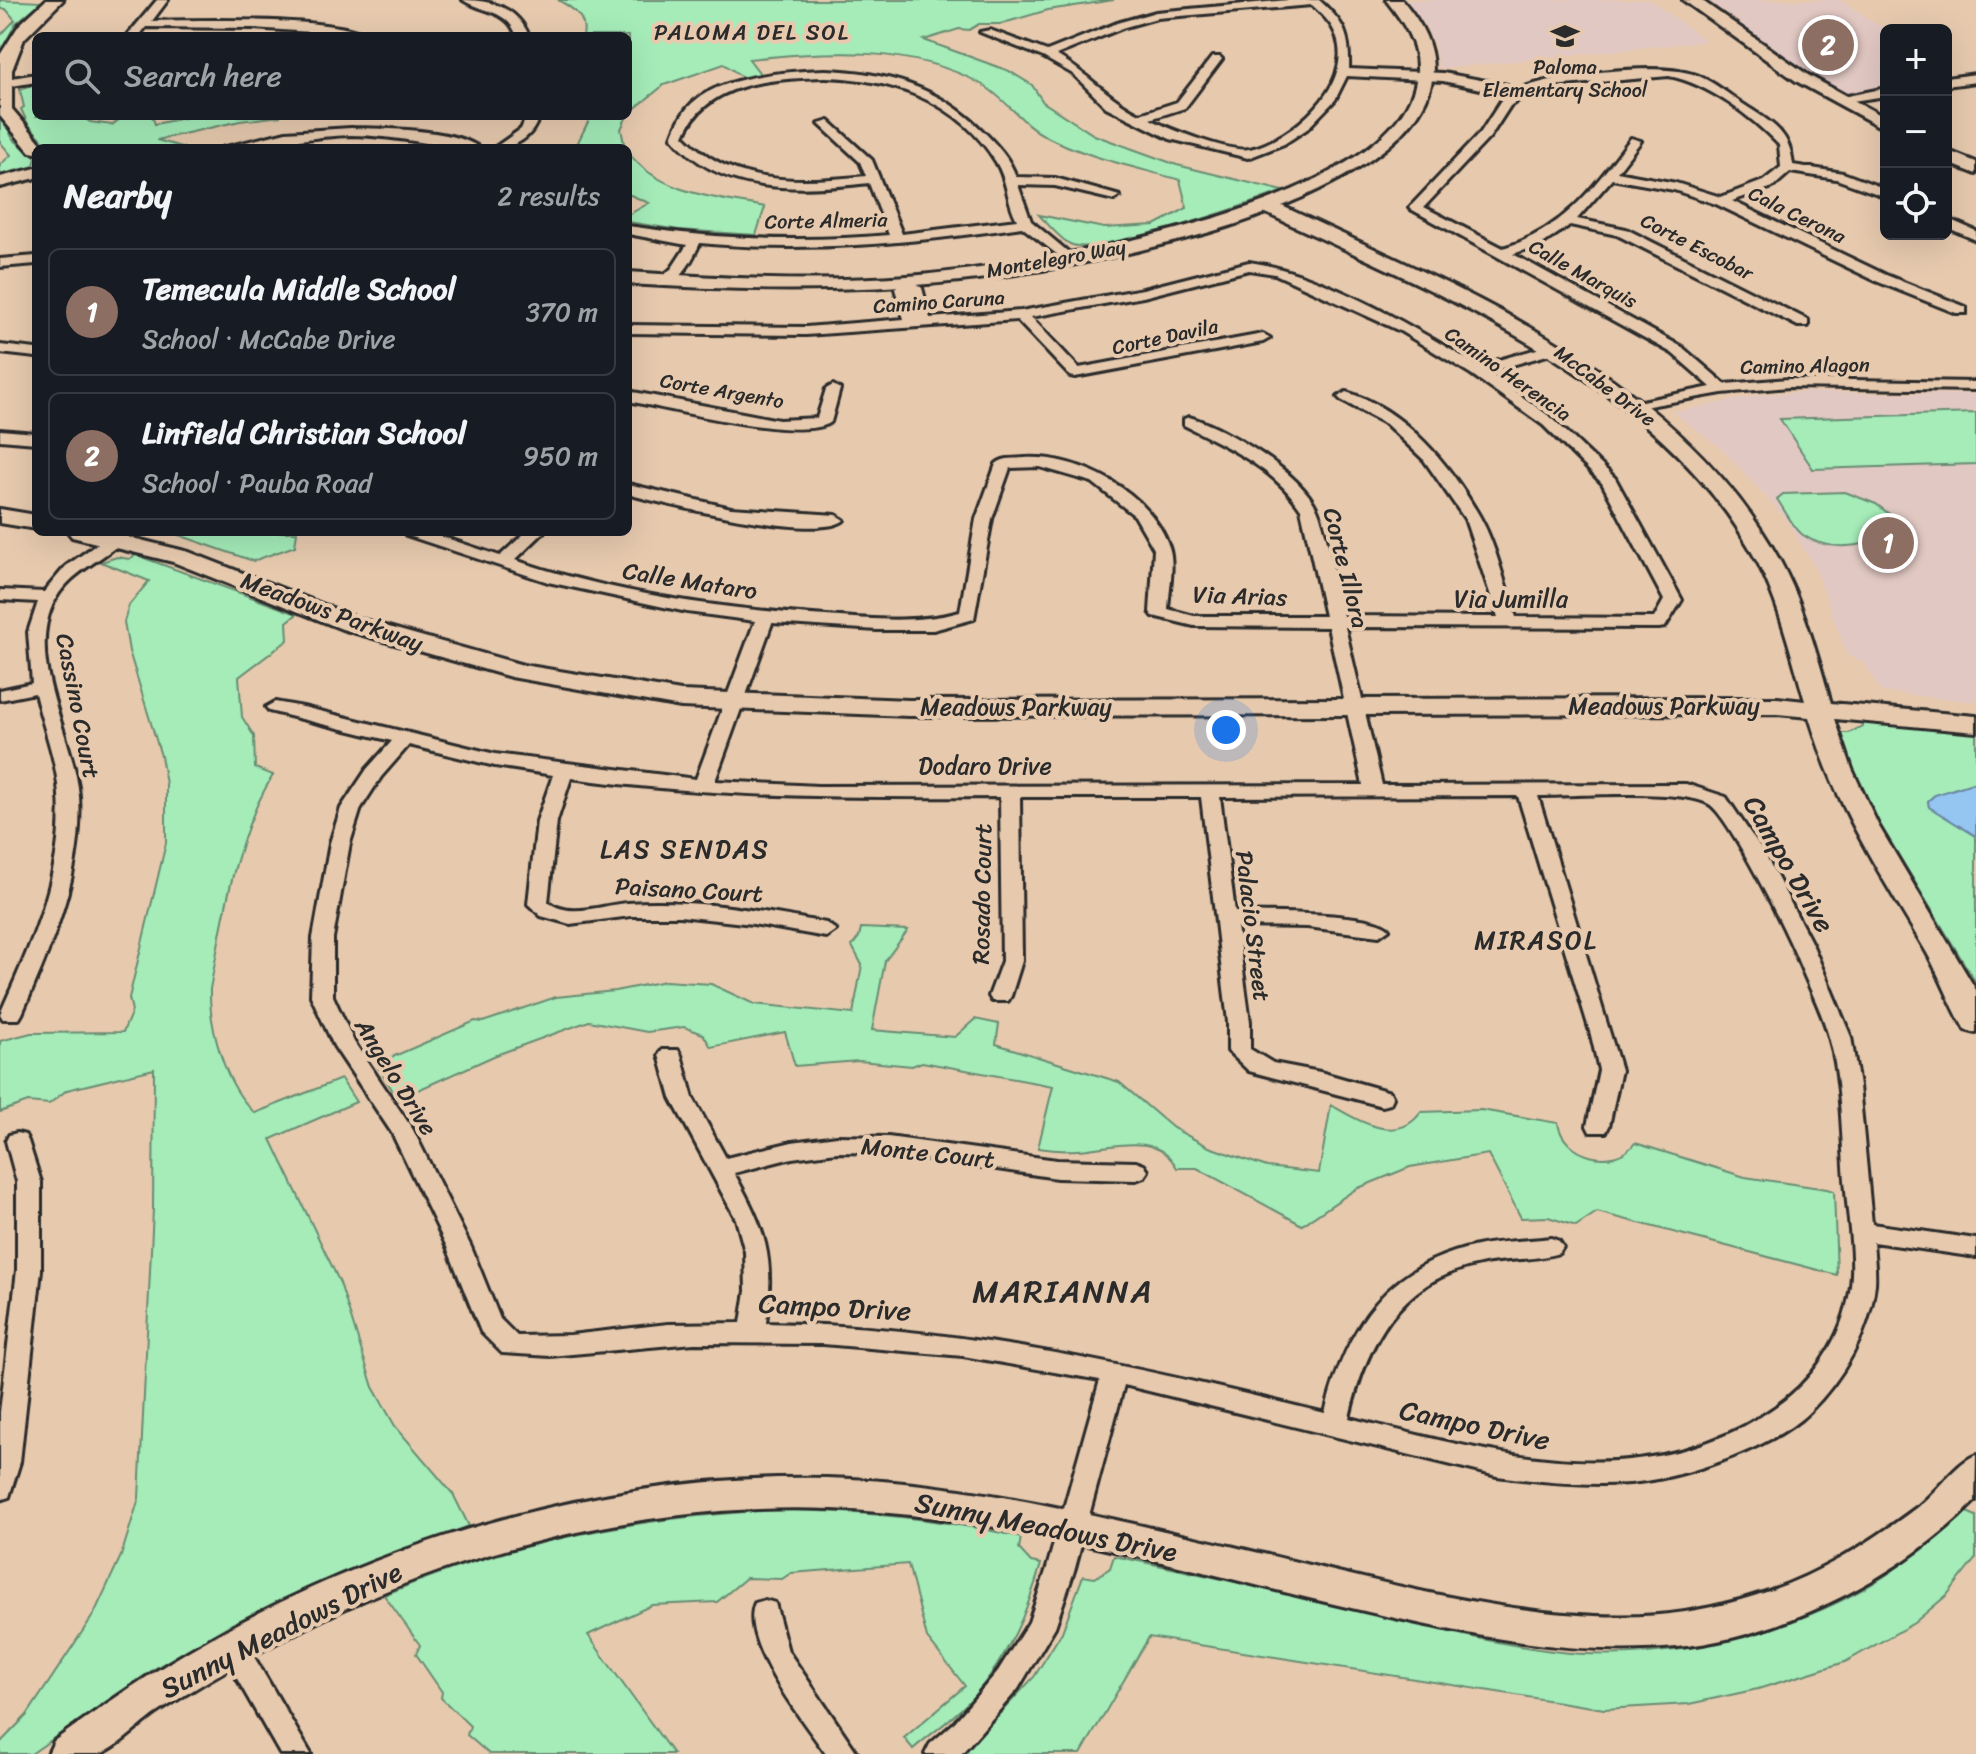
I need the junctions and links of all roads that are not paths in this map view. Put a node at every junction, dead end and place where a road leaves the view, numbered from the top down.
1 (55, 0) edge
2 (163, 0) edge
3 (468, 0) edge
4 (1313, 0) edge
5 (1394, 0) edge
6 (1691, 0) edge
7 (143, 24) junction
8 (136, 32) edge
9 (344, 32) edge
10 (522, 32) edge
11 (986, 32) dead end
12 (1047, 55) junction
13 (1216, 59) dead end
14 (1343, 72) junction
15 (1976, 78) edge
16 (1433, 79) junction
17 (32, 80) edge
18 (1952, 81) edge
19 (2, 83) edge
20 (1880, 93) edge
21 (1514, 94) junction
22 (1839, 99) junction
23 (1139, 119) junction
24 (532, 120) edge
25 (1880, 122) edge
26 (825, 124) dead end
27 (1635, 141) dead end
28 (282, 143) edge
29 (32, 144) edge
30 (455, 144) edge
31 (509, 144) edge
32 (1952, 158) edge
33 (1787, 168) junction
34 (1976, 169) edge
35 (32, 174) edge
36 (1611, 175) junction
37 (875, 179) junction
38 (1012, 181) junction
39 (0, 182) edge
40 (1880, 191) edge
41 (1114, 196) dead end
42 (1721, 201) junction
43 (1268, 207) junction
44 (1568, 221) junction
45 (1025, 223) junction
46 (1952, 225) edge
47 (632, 231) edge
48 (1976, 236) edge
49 (690, 239) junction
50 (897, 239) junction
51 (1502, 253) junction
52 (1067, 258) junction
53 (32, 260) edge
54 (0, 263) edge
55 (1249, 266) joint
56 (668, 277) junction
57 (632, 278) edge
58 (907, 282) junction
59 (1961, 310) dead end
60 (1021, 315) junction
61 (1803, 323) dead end
62 (918, 325) junction
63 (632, 329) edge
64 (1263, 338) dead end
65 (1556, 348) junction
66 (0, 349) edge
67 (32, 353) edge
68 (1476, 371) junction
69 (1976, 386) edge
70 (833, 389) dead end
71 (1722, 389) junction
72 (632, 397) edge
73 (1346, 397) dead end
74 (1637, 406) junction
75 (1189, 422) dead end
76 (0, 435) edge
77 (32, 438) edge
78 (1004, 464) joint
79 (632, 490) edge
80 (0, 502) edge
81 (32, 506) edge
82 (0, 516) edge
83 (836, 520) dead end
84 (32, 521) edge
85 (119, 536) edge
86 (159, 536) edge
87 (424, 536) edge
88 (532, 536) edge
89 (503, 562) junction
90 (0, 595) edge
91 (48, 597) junction
92 (1673, 600) joint
93 (765, 617) junction
94 (1336, 623) junction
95 (1509, 623) junction
96 (44, 686) junction
97 (0, 695) edge
98 (737, 696) junction
99 (1350, 698) junction
100 (1818, 702) junction
101 (275, 707) dead end
102 (1976, 708) edge
103 (1976, 724) edge
104 (404, 739) junction
105 (564, 771) junction
106 (703, 787) junction
107 (1374, 790) junction
108 (1526, 790) junction
109 (1210, 791) junction
110 (1010, 792) junction
111 (1703, 794) joint
112 (1225, 919) junction
113 (1379, 929) dead end
114 (826, 930) dead end
115 (1000, 996) dead end
116 (11, 1014) dead end
117 (1976, 1023) edge
118 (670, 1055) dead end
119 (1382, 1098) dead end
120 (1598, 1126) dead end
121 (17, 1141) dead end
122 (721, 1168) junction
123 (1136, 1171) dead end
124 (1861, 1231) junction
125 (1551, 1247) dead end
126 (1976, 1248) edge
127 (752, 1333) junction
128 (511, 1346) joint
129 (1115, 1372) junction
130 (1335, 1425) junction
131 (1975, 1479) edge
132 (0, 1489) edge
133 (1072, 1527) junction
134 (765, 1612) dead end
135 (233, 1647) junction
136 (68, 1754) edge
137 (296, 1754) edge
138 (843, 1754) edge
139 (940, 1754) edge

1 - 19 street
2 - 7 street
3 - 10 street
4 - 12 street
4 - 14 street
5 - 16 street
6 - 22 street
7 - 8 street
7 - 9 street
11 - 12 street
12 - 23 street
13 - 23 street
14 - 16 street
14 - 23 street
15 - 18 street
16 - 21 street
16 - 43 street, Montelegro Way
17 - 19 street
19 - 29 street
20 - 22 street
21 - 33 street
21 - 51 street, Calle Marquis
22 - 25 street
24 - 31 street
26 - 37 street
27 - 36 street
28 - 30 street
32 - 34 street
33 - 40 street
33 - 42 street
35 - 39 street
36 - 42 street, Cala Cerona
36 - 44 street
37 - 38 street
37 - 50 street
38 - 41 street
38 - 45 street
42 - 59 street, Cala Cerona
43 - 52 street, Montelegro Way
43 - 65 street, McCabe Drive
44 - 51 street
44 - 61 street, Corte Escobar
45 - 50 street, Corte Almeria
45 - 52 street
46 - 48 street
47 - 49 street, Corte Almeria
49 - 50 street, Corte Almeria
49 - 56 street
51 - 71 street, Calle Marquis
52 - 58 street, Montelegro Way
53 - 54 street
55 - 60 street, Camino Caruna
55 - 68 street, Camino Herencia
56 - 57 street, Montelegro Way
56 - 58 street, Montelegro Way
58 - 62 street
60 - 62 street, Camino Caruna
60 - 64 street, Corte Davila
62 - 63 street, Camino Caruna
65 - 68 street
65 - 74 street, McCabe Drive
66 - 67 street
68 - 92 street, Camino Herencia
69 - 71 street, Camino Alagon
70 - 72 street, Corte Argento
71 - 74 street, Camino Alagon
73 - 95 street
74 - 100 street, McCabe Drive
75 - 94 street, Corte Illora
76 - 77 street
78 - 93 street, Calle Mataro
78 - 94 street, Via Arias
79 - 83 street
80 - 81 street
82 - 84 street
85 - 91 street, Cassino Court
85 - 98 street, Meadows Parkway
86 - 98 street, Meadows Parkway
87 - 89 street, Calle Mataro
88 - 89 street
89 - 93 street, Calle Mataro
90 - 91 street
91 - 96 street, Cassino Court
92 - 95 street, Via Jumilla
93 - 98 street
94 - 95 street, Via Jumilla
94 - 99 street, Corte Illora
96 - 97 street
96 - 116 street, Cassino Court
98 - 99 street, Meadows Parkway
98 - 106 street
99 - 100 street, Meadows Parkway
99 - 107 street, Corte Illora
100 - 102 street, Meadows Parkway
100 - 103 street, Meadows Parkway
100 - 117 street
101 - 104 street, Dodaro Drive
104 - 105 street, Dodaro Drive
104 - 128 street, Angelo Drive
105 - 106 street, Dodaro Drive
105 - 114 street, Paisano Court
106 - 110 street, Dodaro Drive
107 - 108 street, Dodaro Drive
107 - 109 street, Dodaro Drive
108 - 111 street, Dodaro Drive
108 - 120 street
109 - 110 street, Dodaro Drive
109 - 112 street, Palacio Street
110 - 115 street, Rosado Court
111 - 124 street, Campo Drive
112 - 113 street
112 - 119 street, Palacio Street
118 - 122 street
121 - 132 street
122 - 123 street, Monte Court
122 - 127 street
124 - 126 street
124 - 130 street, Campo Drive
125 - 130 street
127 - 128 street, Campo Drive
127 - 129 street, Campo Drive
129 - 130 street, Campo Drive
129 - 133 street
131 - 133 street, Sunny Meadows Drive
133 - 135 street, Sunny Meadows Drive
133 - 139 street
134 - 138 street
135 - 136 street, Sunny Meadows Drive
135 - 137 street

